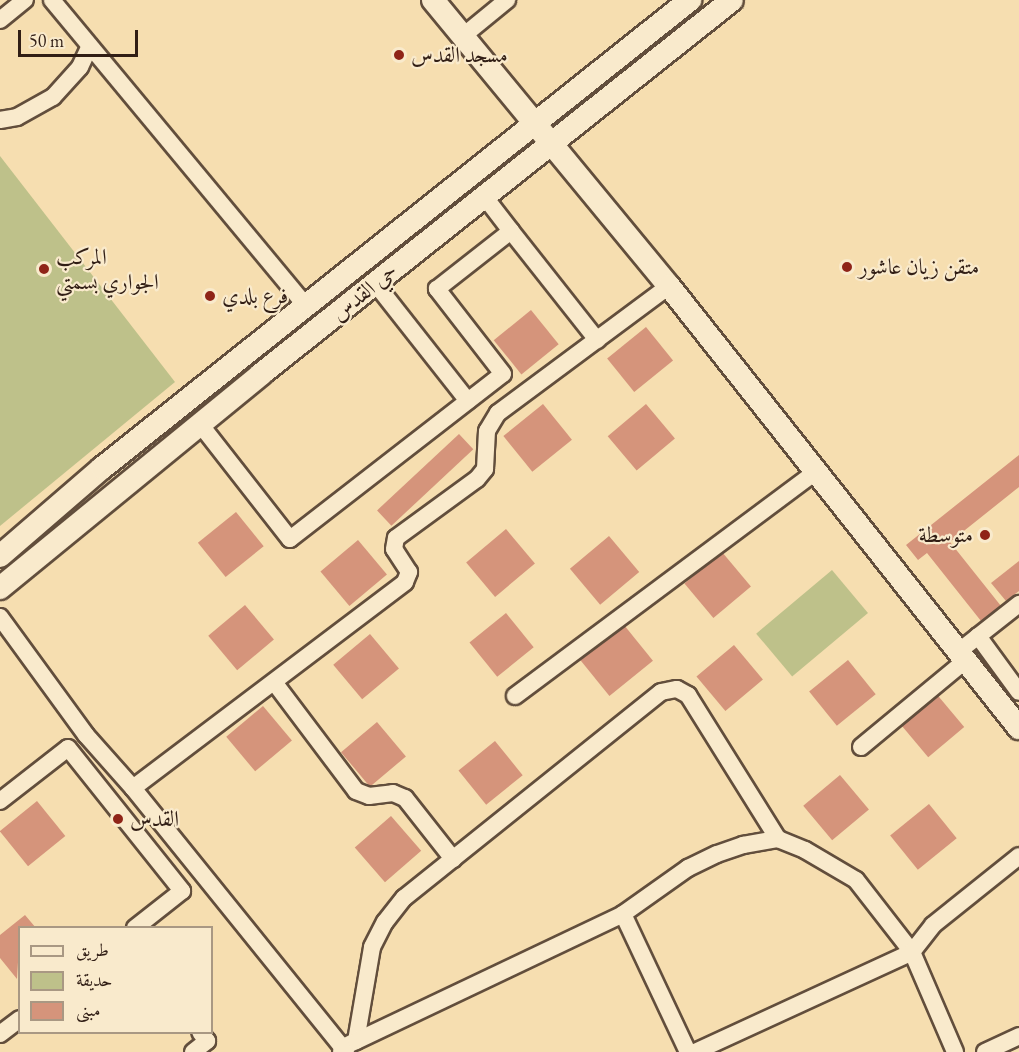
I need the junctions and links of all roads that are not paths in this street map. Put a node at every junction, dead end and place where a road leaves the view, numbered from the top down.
1 (25, 0) edge
2 (52, 0) edge
3 (433, 0) edge
4 (507, 0) edge
5 (690, 0) edge
6 (732, 0) edge
7 (0, 20) edge
8 (463, 36) junction
9 (90, 46) junction
10 (0, 120) edge
11 (536, 123) junction
12 (551, 142) junction
13 (484, 196) junction
14 (511, 231) junction
15 (375, 283) junction
16 (669, 286) junction
17 (306, 306) junction
18 (597, 340) junction
19 (468, 401) junction
20 (200, 424) junction
21 (815, 471) junction
22 (0, 556) edge
23 (0, 588) edge
24 (1019, 604) edge
25 (0, 617) edge
26 (978, 636) junction
27 (962, 656) junction
28 (274, 682) junction
29 (1019, 692) edge
30 (515, 696) dead end
31 (1016, 718) edge
32 (86, 735) junction
33 (861, 747) dead end
34 (68, 748) junction
35 (133, 788) junction
36 (0, 801) edge
37 (778, 839) junction
38 (453, 859) junction
39 (1017, 862) edge
40 (623, 914) junction
41 (136, 926) edge
42 (912, 952) junction
43 (18, 1020) edge
44 (0, 1034) edge
45 (202, 1034) edge
46 (1019, 1036) edge
47 (346, 1048) edge
48 (193, 1052) edge
49 (688, 1052) edge
50 (695, 1052) edge
51 (955, 1052) edge
52 (986, 1052) edge

1 - 7 street
2 - 9 street
3 - 8 street
4 - 8 street
5 - 11 street
6 - 12 street, حي القدس
8 - 11 street
9 - 10 street
9 - 17 street
11 - 12 street
11 - 17 street
12 - 13 street, حي القدس
12 - 16 street
13 - 14 street
13 - 15 street, حي القدس
14 - 18 street
14 - 19 street
15 - 19 street
15 - 20 street, حي القدس
16 - 18 street
16 - 21 street
17 - 22 street
18 - 28 street
19 - 20 street
20 - 23 street, حي القدس
21 - 27 street
21 - 30 street
24 - 26 street
25 - 32 street
26 - 27 street
26 - 29 street
27 - 31 street
27 - 33 street
28 - 35 street
28 - 38 street
32 - 34 street
32 - 35 street
34 - 36 street
34 - 41 street
35 - 47 street
37 - 38 street
37 - 40 street
37 - 42 street
38 - 47 street
39 - 42 street
40 - 47 street
40 - 49 street
42 - 50 street
42 - 51 street
43 - 44 street
45 - 48 street
46 - 52 street

